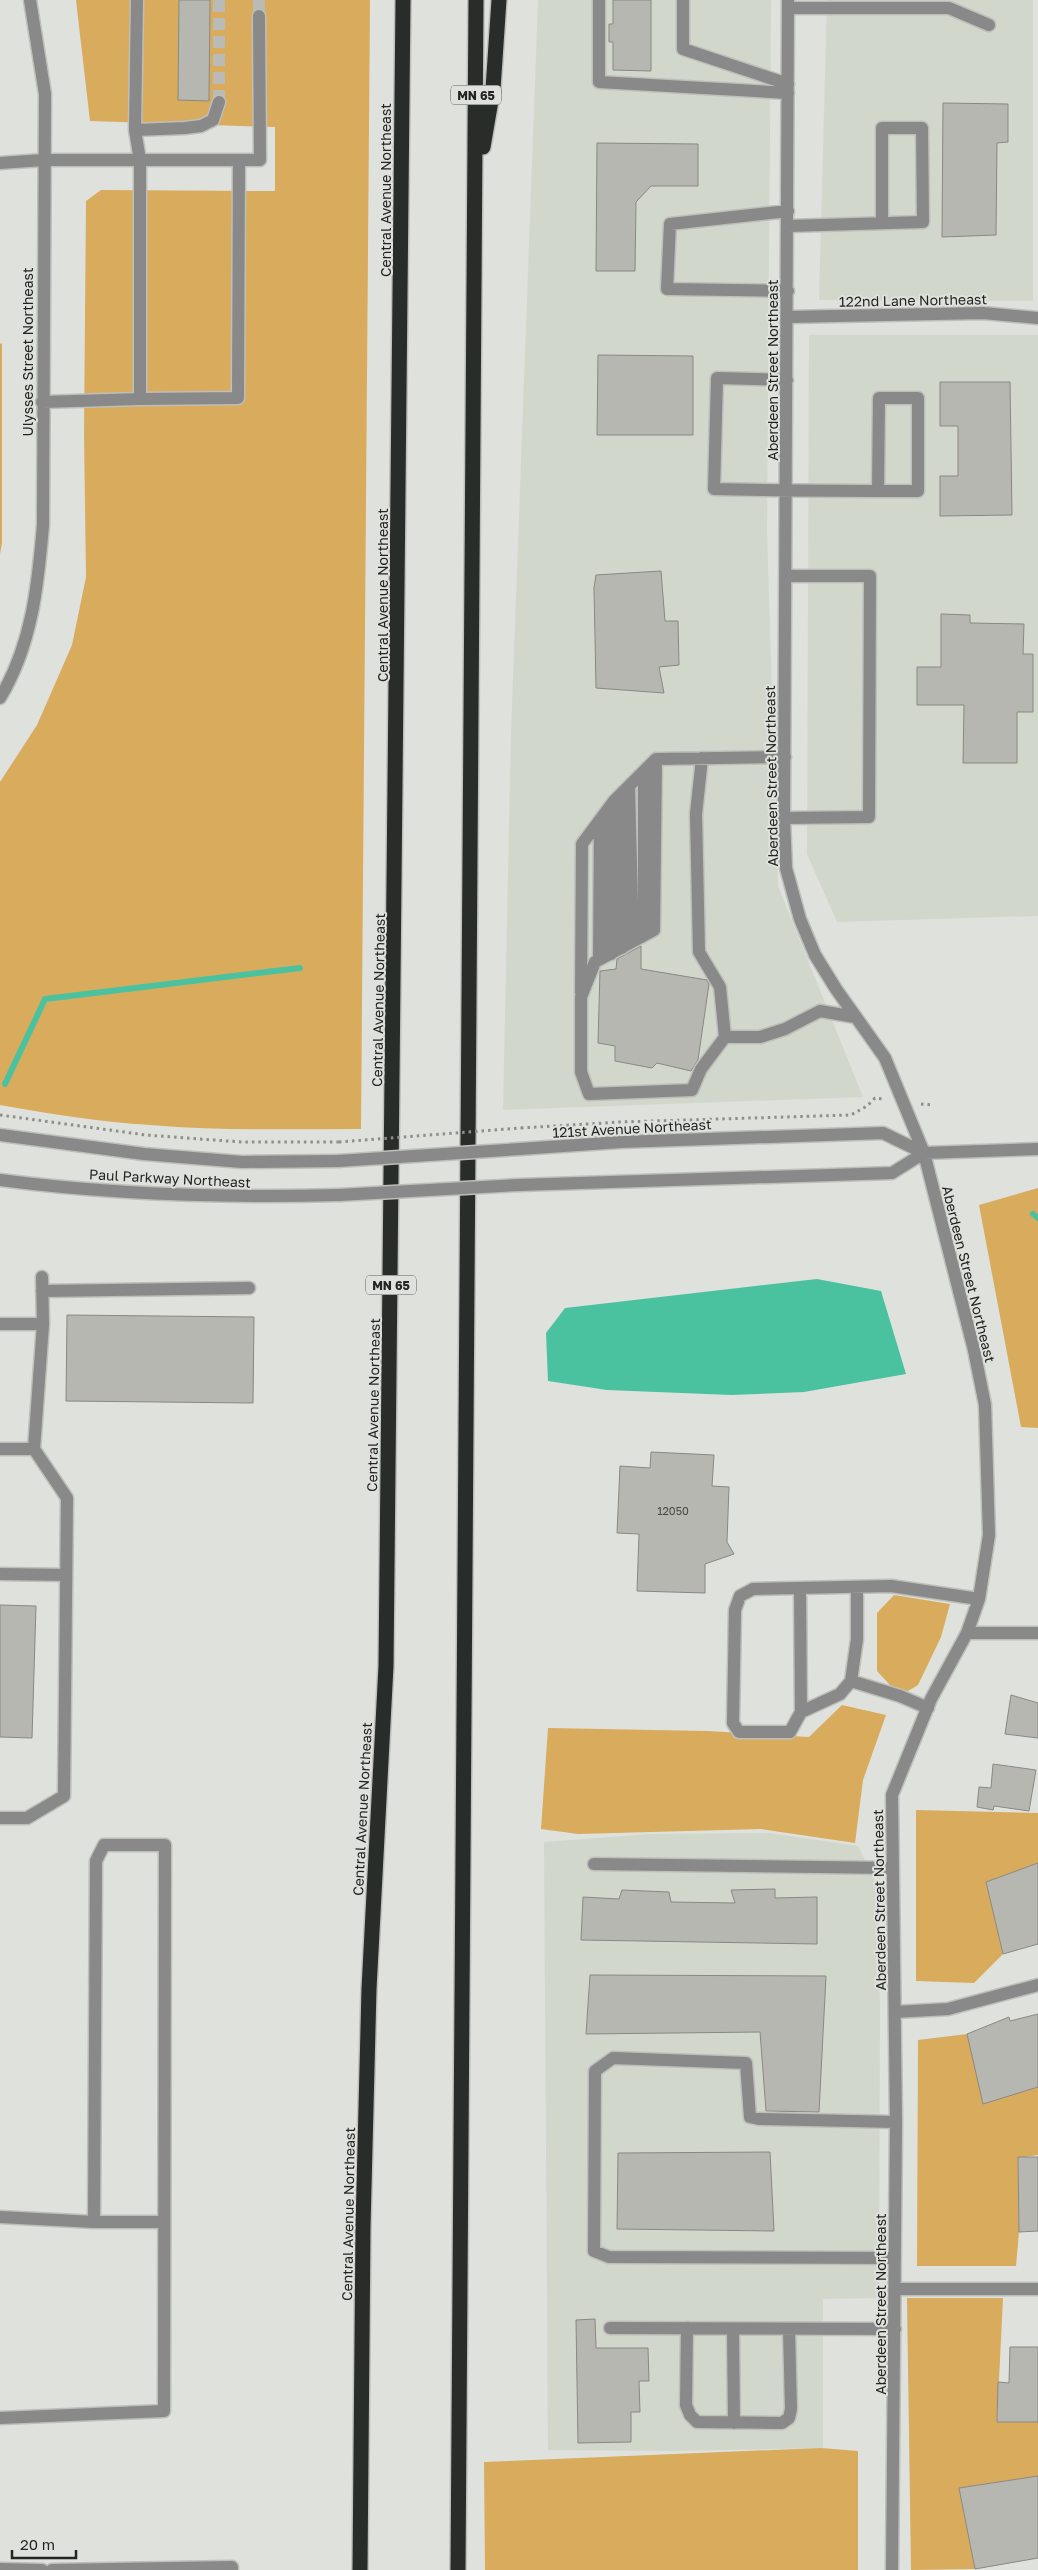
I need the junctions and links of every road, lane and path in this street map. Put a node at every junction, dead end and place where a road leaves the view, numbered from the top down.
1 (30, 0) edge
2 (137, 0) edge
3 (403, 0) edge
4 (476, 0) edge
5 (499, 0) edge
6 (599, 0) edge
7 (683, 0) edge
8 (788, 4) edge
9 (259, 16) tunnel mouth
10 (989, 25) dead end
11 (788, 89) junction
12 (219, 102) tunnel mouth
13 (135, 130) junction
14 (43, 160) junction
15 (140, 160) junction
16 (239, 160) junction
17 (0, 163) edge
18 (476, 191) junction
19 (788, 211) junction
20 (882, 223) junction
21 (788, 226) junction
22 (788, 291) junction
23 (788, 317) junction
24 (1038, 318) edge
25 (787, 380) junction
26 (140, 399) junction
27 (42, 402) junction
28 (787, 491) junction
29 (878, 491) junction
30 (786, 576) junction
31 (0, 698) edge
32 (785, 757) junction
33 (702, 758) junction
34 (656, 759) junction
35 (644, 773) junction
36 (629, 787) junction
37 (620, 796) junction
38 (609, 808) junction
39 (784, 818) junction
40 (600, 820) junction
41 (627, 944) junction
42 (599, 960) junction
43 (581, 997) junction
44 (855, 1017) junction
45 (725, 1037) junction
46 (903, 1101) junction
47 (932, 1105) dead end
48 (0, 1115) edge
49 (0, 1135) edge
50 (1038, 1149) edge
51 (924, 1153) junction
52 (338, 1161) joint
53 (0, 1180) edge
54 (339, 1195) joint
55 (42, 1276) dead end
56 (249, 1288) dead end
57 (42, 1291) junction
58 (0, 1324) edge
59 (42, 1324) junction
60 (0, 1449) edge
61 (34, 1449) junction
62 (0, 1574) edge
63 (66, 1576) junction
64 (857, 1587) junction
65 (800, 1588) junction
66 (979, 1599) junction
67 (968, 1633) junction
68 (1038, 1633) edge
69 (851, 1681) junction
70 (928, 1708) junction
71 (801, 1712) junction
72 (0, 1818) edge
73 (594, 1864) dead end
74 (893, 1868) junction
75 (1038, 1985) edge
76 (895, 2012) junction
77 (896, 2122) junction
78 (0, 2217) edge
79 (94, 2222) junction
80 (164, 2222) junction
81 (895, 2258) junction
82 (895, 2289) junction
83 (1038, 2289) edge
84 (610, 2328) dead end
85 (687, 2328) junction
86 (733, 2329) junction
87 (789, 2329) junction
88 (895, 2329) junction
89 (0, 2418) edge
90 (734, 2423) junction
91 (0, 2569) edge
92 (42, 2570) edge
93 (52, 2570) edge
94 (232, 2570) edge
95 (360, 2570) edge
96 (458, 2570) edge
97 (892, 2570) edge

1 - 14 street, Ulysses Street Northeast
2 - 13 street
3 - 95 highway, Central Avenue Northeast / MN 65
4 - 18 highway, MN 65
5 - 18 highway
6 - 11 street
7 - 11 street
8 - 10 street
8 - 11 street, Aberdeen Street Northeast
9 - 16 street
11 - 19 street, Aberdeen Street Northeast
12 - 13 street
13 - 15 street
14 - 15 street
14 - 17 street
14 - 27 street, Ulysses Street Northeast
15 - 16 street
15 - 26 street
16 - 26 street
18 - 96 highway, MN 65
19 - 21 street, Aberdeen Street Northeast
19 - 22 street
20 - 20 street
20 - 21 street
21 - 22 street, Aberdeen Street Northeast
22 - 23 street, Aberdeen Street Northeast
23 - 24 street, 122nd Lane Northeast
23 - 25 street, Aberdeen Street Northeast
25 - 28 street, Aberdeen Street Northeast
25 - 28 street
26 - 27 street
27 - 31 street, Ulysses Street Northeast
28 - 29 street
28 - 30 street, Aberdeen Street Northeast
29 - 29 street
30 - 32 street, Aberdeen Street Northeast
30 - 39 street
32 - 33 street
32 - 39 street, Aberdeen Street Northeast
33 - 34 street
33 - 45 street
34 - 35 street
34 - 41 street
35 - 36 street
35 - 41 street
36 - 37 street
36 - 41 street
37 - 38 street
37 - 41 street
38 - 40 street
38 - 41 street
39 - 44 street, Aberdeen Street Northeast
40 - 42 street
40 - 43 street
41 - 42 street
42 - 43 street
43 - 45 street
44 - 45 street
44 - 46 street, Aberdeen Street Northeast
46 - 47 path
46 - 48 path, bridge
46 - 51 street, Aberdeen Street Northeast
49 - 52 street, Paul Parkway Northeast
50 - 51 street, 121st Avenue Northeast
51 - 52 street, 121st Avenue Northeast, bridge
51 - 54 street, 121st Avenue Northeast, bridge
51 - 66 street, Aberdeen Street Northeast
53 - 54 street, Paul Parkway Northeast
55 - 57 street
56 - 57 street
57 - 59 street
58 - 59 street
59 - 61 street
60 - 61 street
61 - 63 street
62 - 63 street
63 - 72 street
64 - 65 street
64 - 66 street
64 - 69 street
65 - 71 street
65 - 71 street
66 - 67 street, Aberdeen Street Northeast
67 - 68 street
67 - 70 street, Aberdeen Street Northeast
69 - 70 street
69 - 71 street
70 - 74 street, Aberdeen Street Northeast
73 - 74 street
74 - 76 street, Aberdeen Street Northeast
75 - 76 street
76 - 77 street, Aberdeen Street Northeast
77 - 81 street, Aberdeen Street Northeast
77 - 81 street
78 - 79 street
79 - 80 street
79 - 80 street
80 - 89 street
81 - 82 street, Aberdeen Street Northeast
82 - 83 street
82 - 88 street, Aberdeen Street Northeast
84 - 85 street
85 - 86 street
85 - 90 street
86 - 87 street
86 - 90 street
87 - 88 street
87 - 90 street
88 - 97 street, Aberdeen Street Northeast
91 - 92 street
93 - 94 street

